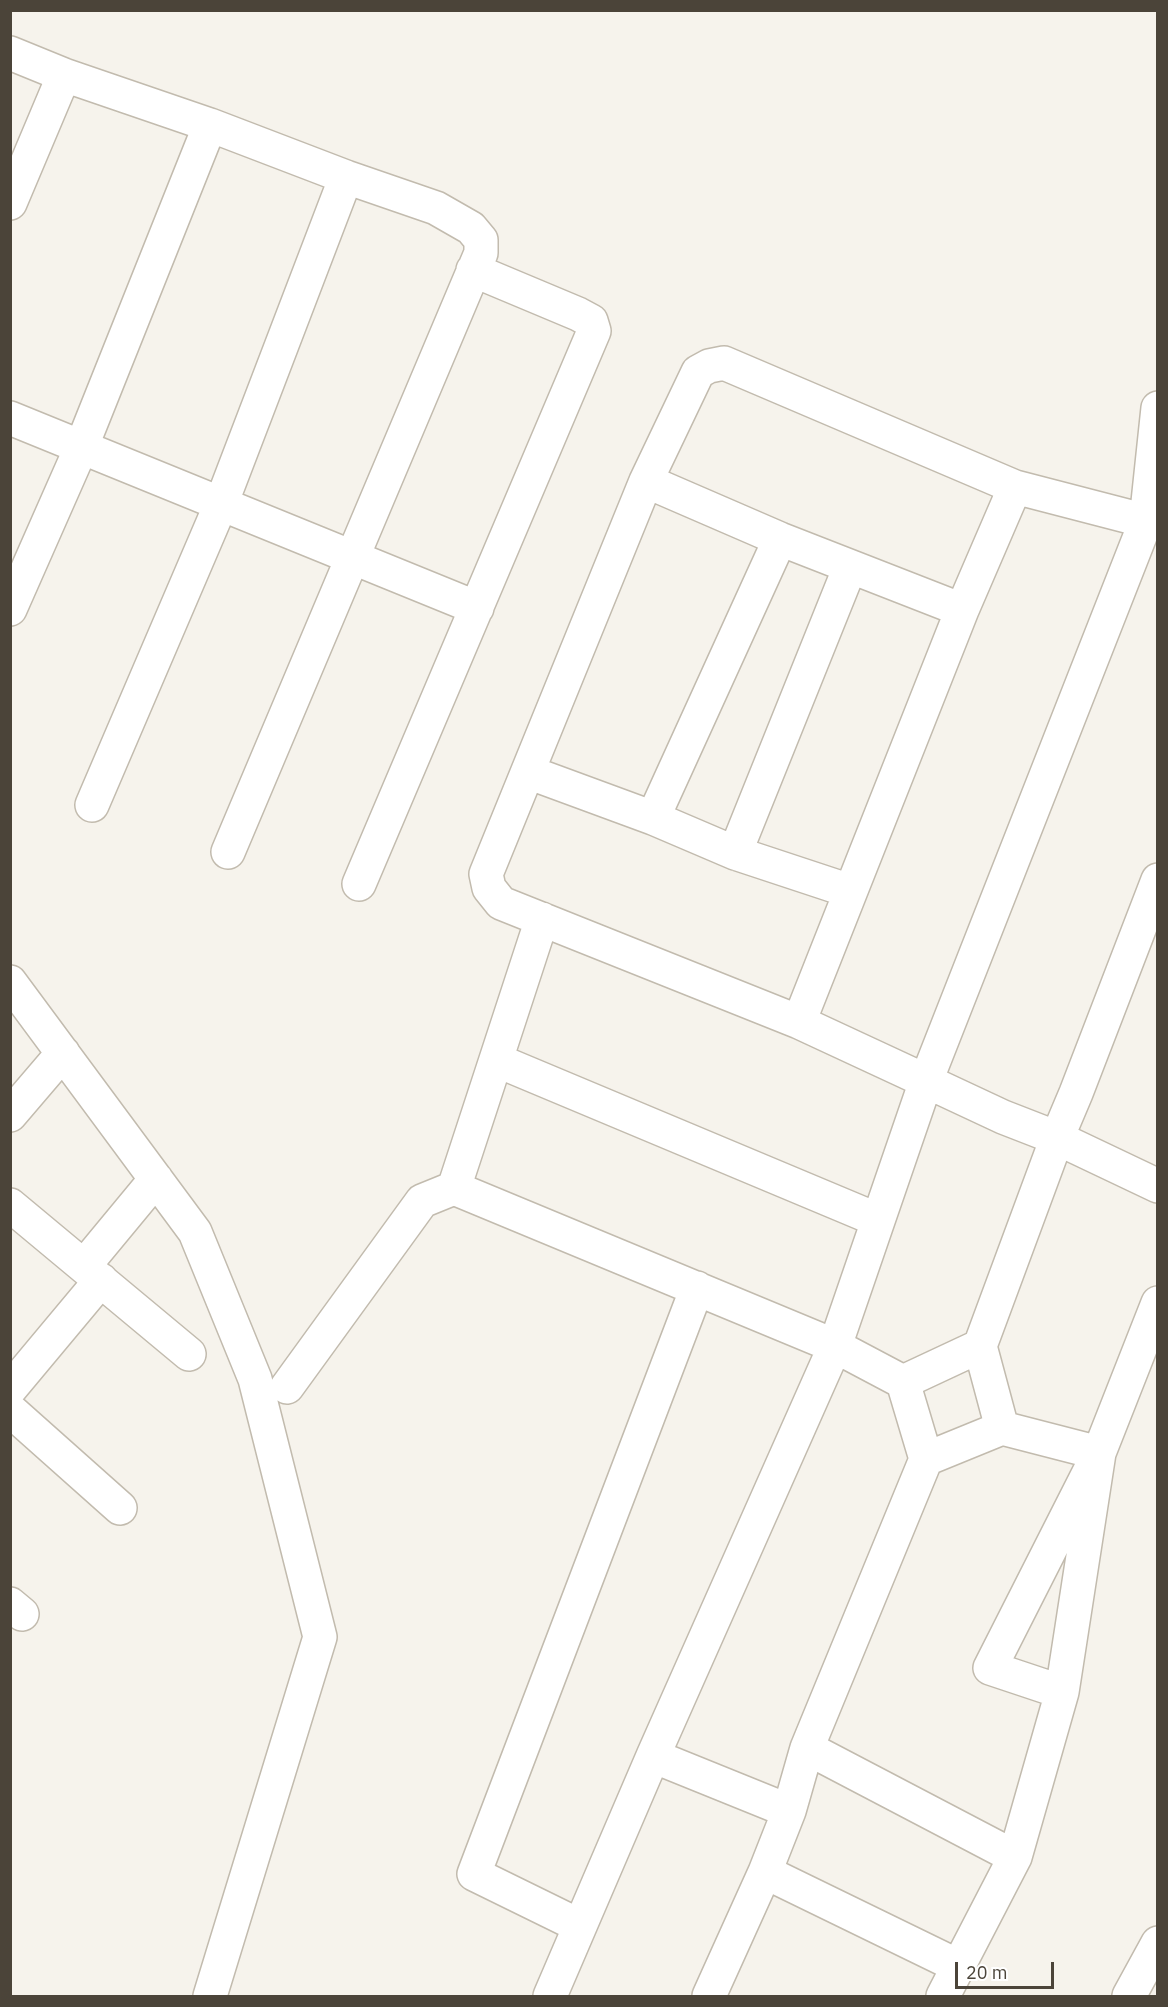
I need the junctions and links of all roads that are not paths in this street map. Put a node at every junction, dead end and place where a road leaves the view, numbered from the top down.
1 (10, 53) edge
2 (64, 75) junction
3 (210, 125) junction
4 (346, 177) junction
5 (10, 203) edge
6 (473, 270) junction
7 (1158, 408) edge
8 (10, 418) edge
9 (81, 448) junction
10 (646, 481) junction
11 (1015, 487) junction
12 (221, 504) junction
13 (1152, 519) edge
14 (780, 539) junction
15 (352, 557) junction
16 (850, 567) junction
17 (477, 608) junction
18 (10, 609) edge
19 (962, 610) junction
20 (528, 772) junction
21 (92, 805) dead end
22 (653, 818) junction
23 (228, 852) dead end
24 (735, 853) junction
25 (1158, 880) edge
26 (359, 884) dead end
27 (850, 891) junction
28 (542, 919) junction
29 (10, 982) edge
30 (799, 1022) junction
31 (63, 1053) junction
32 (496, 1060) junction
33 (926, 1081) junction
34 (10, 1115) edge
35 (1057, 1138) junction
36 (156, 1179) junction
37 (1158, 1186) edge
38 (454, 1188) junction
39 (10, 1205) edge
40 (878, 1220) junction
41 (92, 1273) junction
42 (697, 1288) junction
43 (1158, 1304) edge
44 (835, 1346) junction
45 (980, 1346) junction
46 (189, 1354) dead end
47 (903, 1382) junction
48 (287, 1388) dead end
49 (10, 1389) edge
50 (10, 1410) edge
51 (1002, 1428) junction
52 (1099, 1453) junction
53 (926, 1459) junction
54 (120, 1508) dead end
55 (1062, 1692) junction
56 (807, 1748) junction
57 (653, 1756) junction
58 (789, 1811) junction
59 (1015, 1857) junction
60 (765, 1872) junction
61 (580, 1926) junction
62 (1158, 1943) edge
63 (958, 1966) junction
64 (210, 1996) edge
65 (550, 1996) edge
66 (709, 1996) edge
67 (943, 1996) edge
68 (1129, 1996) edge

1 - 2 street
2 - 3 street
2 - 5 street
3 - 4 street
3 - 9 street
4 - 6 street
4 - 12 street
6 - 15 street
6 - 17 street
7 - 13 street
8 - 9 street
9 - 12 street
9 - 18 street
10 - 11 street
10 - 14 street
10 - 20 street
11 - 13 street
11 - 19 street
12 - 15 street
12 - 21 street
13 - 33 street
14 - 16 street
14 - 22 street
15 - 17 street
15 - 23 street
16 - 19 street
16 - 24 street
17 - 26 street
19 - 27 street
20 - 22 street
20 - 28 street
22 - 24 street
24 - 27 street
25 - 35 street
27 - 30 street
28 - 30 street
28 - 32 street
29 - 31 street
30 - 33 street
31 - 34 street
31 - 36 street
32 - 38 street
32 - 40 street
33 - 35 street
33 - 40 street
35 - 37 street
35 - 45 street
36 - 41 street
36 - 64 street
38 - 42 street
38 - 48 street
39 - 41 street
40 - 44 street
41 - 46 street
41 - 49 street
42 - 44 street
42 - 61 street
43 - 52 street
44 - 47 street
44 - 57 street
45 - 47 street
45 - 51 street
47 - 53 street
50 - 54 street
51 - 52 street
51 - 53 street
52 - 55 street
52 - 55 street
53 - 56 street
55 - 59 street
56 - 58 street
56 - 59 street
57 - 58 street
57 - 61 street
58 - 60 street
59 - 63 street
60 - 63 street
60 - 66 street
61 - 65 street
62 - 68 street
63 - 67 street

